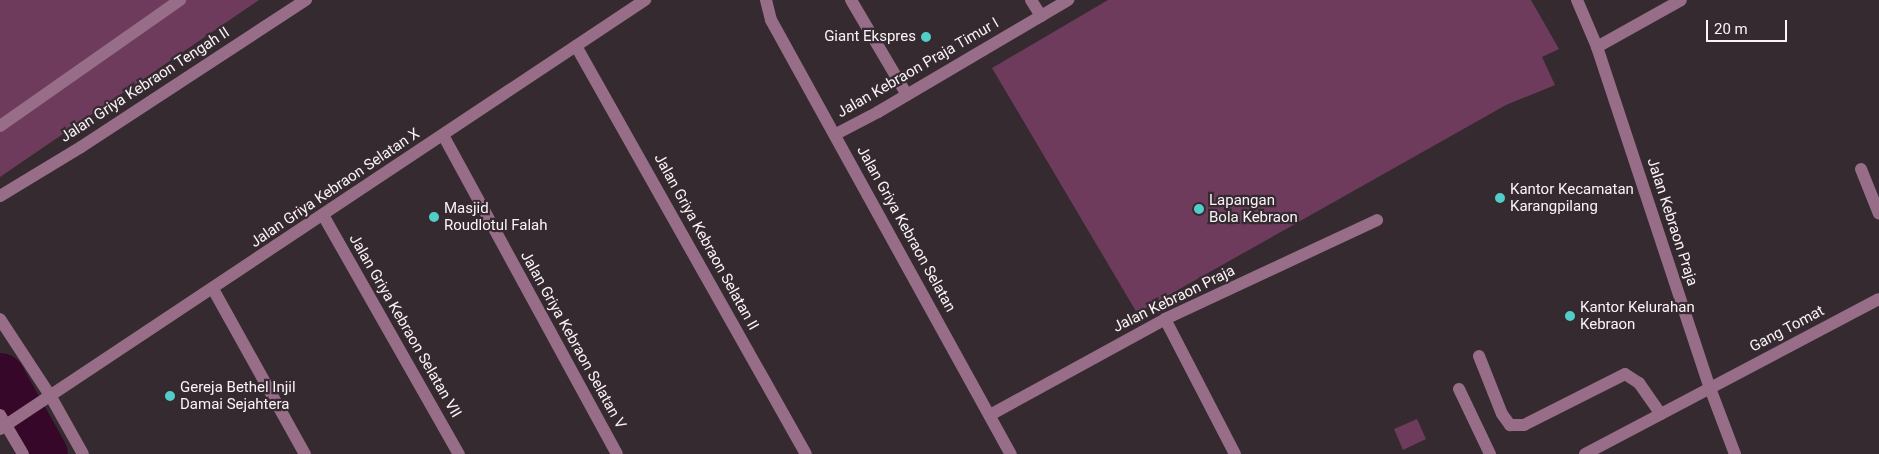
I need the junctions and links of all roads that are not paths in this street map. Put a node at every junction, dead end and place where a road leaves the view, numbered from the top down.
1 (180, 0) edge
2 (306, 0) edge
3 (645, 0) edge
4 (766, 0) edge
5 (851, 0) edge
6 (1031, 0) edge
7 (1068, 0) edge
8 (1577, 0) edge
9 (1681, 0) edge
10 (1041, 16) junction
11 (576, 46) junction
12 (1597, 48) junction
13 (907, 95) junction
14 (0, 126) edge
15 (836, 134) junction
16 (443, 135) junction
17 (1861, 169) dead end
18 (0, 196) edge
19 (1879, 214) edge
20 (323, 215) junction
21 (1378, 220) dead end
22 (213, 289) junction
23 (1879, 299) edge
24 (1165, 318) junction
25 (0, 319) edge
26 (1479, 356) dead end
27 (1710, 388) junction
28 (1459, 389) dead end
29 (47, 400) junction
30 (1661, 414) junction
31 (990, 415) junction
32 (5, 422) edge
33 (23, 454) edge
34 (83, 454) edge
35 (305, 454) edge
36 (458, 454) edge
37 (617, 454) edge
38 (806, 454) edge
39 (1011, 454) edge
40 (1235, 454) edge
41 (1490, 454) edge
42 (1585, 454) edge
43 (1735, 454) edge

1 - 14 street
2 - 18 street, Jalan Griya Kebraon Tengah II
3 - 11 street, Jalan Griya Kebraon Selatan X
4 - 15 street, Jalan Griya Kebraon Selatan
5 - 13 street
6 - 10 street
7 - 10 street, Jalan Kebraon Praja Timur I
8 - 12 street, Jalan Kebraon Praja
9 - 12 street
10 - 13 street, Jalan Kebraon Praja Timur I
11 - 16 street, Jalan Griya Kebraon Selatan X
11 - 38 street, Jalan Griya Kebraon Selatan II
12 - 27 street, Jalan Kebraon Praja
13 - 15 street, Jalan Kebraon Praja Timur I
15 - 31 street, Jalan Griya Kebraon Selatan
16 - 20 street, Jalan Griya Kebraon Selatan X
16 - 37 street, Jalan Griya Kebraon Selatan V
17 - 19 street
20 - 22 street, Jalan Griya Kebraon Selatan X
20 - 36 street, Jalan Griya Kebraon Selatan VII
21 - 24 street, Jalan Kebraon Praja
22 - 29 street, Jalan Griya Kebraon Selatan X
22 - 35 street
23 - 27 street, Gang Tomat
24 - 31 street, Jalan Kebraon Praja
24 - 40 street
25 - 29 street
26 - 30 street
27 - 30 street, Gang Tomat
27 - 43 street, Jalan Kebraon Praja
28 - 41 street
29 - 32 street, Jalan Griya Kebraon Selatan X
29 - 34 street
30 - 42 street, Gang Tomat
31 - 39 street, Jalan Griya Kebraon Selatan
32 - 33 street

